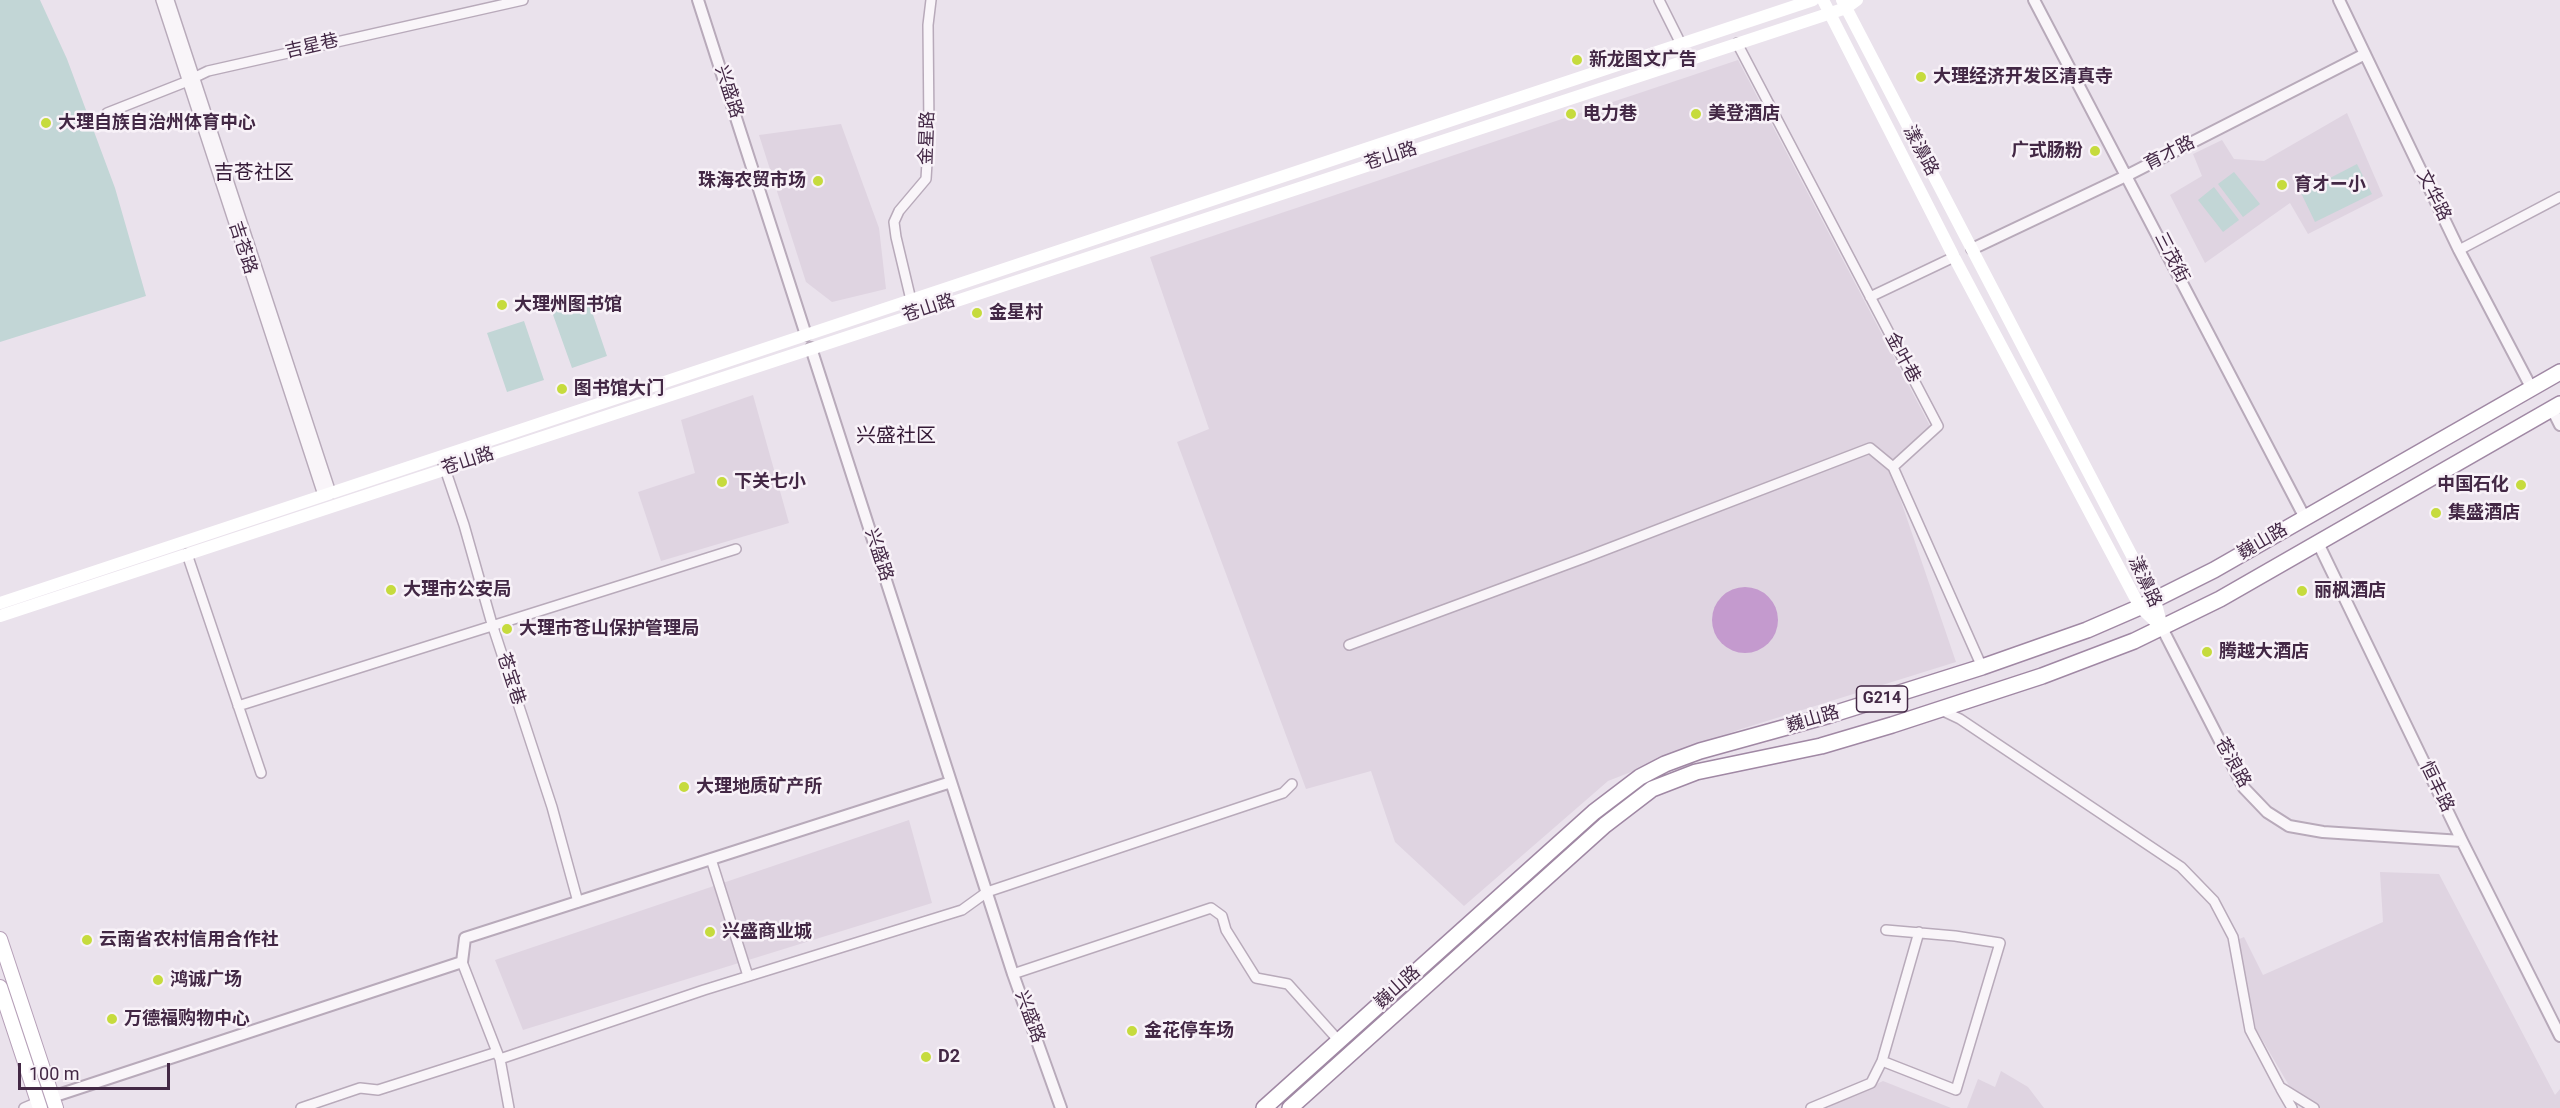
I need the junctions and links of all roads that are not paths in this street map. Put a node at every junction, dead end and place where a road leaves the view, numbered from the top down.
1 (161, 0) edge
2 (169, 0) edge
3 (523, 0) edge
4 (698, 0) edge
5 (931, 0) edge
6 (1659, 0) edge
7 (1813, 0) edge
8 (1823, 0) edge
9 (1857, 0) edge
10 (2034, 0) edge
11 (2339, 0) edge
12 (1844, 4) edge
13 (1829, 12) junction
14 (1737, 43) junction
15 (1681, 44) junction
16 (2365, 54) junction
17 (191, 79) junction
18 (107, 113) dead end
19 (2128, 175) junction
20 (2560, 197) edge
21 (1972, 249) junction
22 (2458, 249) junction
23 (1954, 257) junction
24 (1870, 297) junction
25 (911, 300) junction
26 (806, 335) junction
27 (811, 348) junction
28 (2560, 372) edge
29 (2532, 389) junction
30 (2556, 407) edge
31 (2560, 425) edge
32 (441, 457) junction
33 (1893, 466) junction
34 (445, 469) junction
35 (327, 494) junction
36 (2305, 518) junction
37 (2318, 543) junction
38 (736, 549) dead end
39 (187, 554) junction
40 (2155, 600) junction
41 (0, 603) edge
42 (2140, 608) junction
43 (0, 616) edge
44 (492, 624) junction
45 (2162, 628) junction
46 (1349, 645) dead end
47 (1982, 667) junction
48 (238, 706) junction
49 (1941, 710) junction
50 (1714, 747) junction
51 (1719, 766) junction
52 (261, 773) dead end
53 (951, 782) junction
54 (1632, 782) junction
55 (1292, 784) dead end
56 (1641, 796) junction
57 (2462, 842) junction
58 (711, 859) junction
59 (987, 892) junction
60 (578, 902) junction
61 (1886, 930) dead end
62 (1919, 932) junction
63 (0, 939) edge
64 (462, 962) junction
65 (1013, 974) junction
66 (748, 976) junction
67 (0, 987) edge
68 (2558, 1034) edge
69 (1339, 1041) junction
70 (499, 1057) junction
71 (1882, 1061) junction
72 (2280, 1087) junction
73 (54, 1102) edge
74 (39, 1105) edge
75 (24, 1108) edge
76 (301, 1108) edge
77 (508, 1108) edge
78 (1062, 1108) edge
79 (1264, 1108) edge
80 (1290, 1108) edge
81 (1812, 1108) edge
82 (2292, 1108) edge
83 (2314, 1108) edge

1 - 17 street, 吉苍路
2 - 17 street, 吉苍路
3 - 17 street, 吉星巷
4 - 26 street, 兴盛路
5 - 25 street, 金星路
6 - 15 street
7 - 15 main road, 苍山路
8 - 13 main road, 漾濞路
9 - 12 main road, 苍山路
10 - 19 street, 三茂街
11 - 16 street, 文华路
12 - 13 main road, 苍山路
12 - 21 main road, 漾濞路
13 - 14 main road, 苍山路
13 - 23 main road, 漾濞路
14 - 24 street, 金叶巷
14 - 27 main road, 苍山路
15 - 25 main road, 苍山路
16 - 19 street, 育才路
16 - 22 street, 文华路
17 - 18 street, 吉星巷
17 - 35 street, 吉苍路
19 - 21 street, 育才路
19 - 36 street, 三茂街
20 - 22 street
21 - 40 main road, 漾濞路
22 - 29 street, 文华路
23 - 24 street
23 - 42 main road, 漾濞路
24 - 33 street, 金叶巷
25 - 26 main road, 苍山路
26 - 27 main road, 兴盛路
26 - 32 main road, 苍山路
27 - 34 main road, 苍山路
27 - 53 street, 兴盛路
28 - 29 highway, 巍山路 / G214
29 - 36 highway, 巍山路 / G214
30 - 31 street
30 - 37 highway, 巍山路 / G214
32 - 34 street, 苍宝巷
32 - 35 main road, 苍山路
33 - 46 street
33 - 47 street
34 - 39 main road, 苍山路
34 - 44 street, 苍宝巷
35 - 41 main road, 苍山路
36 - 40 highway, 巍山路 / G214
37 - 45 highway, 巍山路 / G214
37 - 57 street, 恒丰路
38 - 44 street
39 - 43 main road, 苍山路
39 - 48 street
40 - 42 highway, 巍山路 / G214
40 - 45 main road, 漾濞路
42 - 45 main road, 漾濞路
42 - 47 highway, 巍山路 / G214
44 - 48 street
44 - 60 street, 苍宝巷
45 - 49 highway, 巍山路 / G214
45 - 57 street, 苍浪路
47 - 50 highway, 巍山路 / G214
48 - 52 street
49 - 51 highway, 巍山路 / G214
49 - 72 street
50 - 51 highway
50 - 54 highway, 巍山路 / G214
51 - 56 highway, 巍山路 / G214
53 - 58 street
53 - 59 street, 兴盛路
54 - 56 highway
54 - 69 highway, 巍山路 / G214
55 - 59 street
56 - 80 highway, 巍山路 / G214
57 - 68 street, 恒丰路
58 - 60 street
58 - 66 street
59 - 65 street, 兴盛路
59 - 66 street
60 - 64 street
61 - 62 street
62 - 71 street
62 - 71 street
63 - 73 main road
64 - 70 street
64 - 73 street
65 - 69 street
65 - 78 street, 兴盛路
66 - 70 street
67 - 74 main road
69 - 79 highway, 巍山路 / G214
70 - 76 street
70 - 77 street
71 - 81 street
72 - 82 street
72 - 83 street
74 - 75 street

